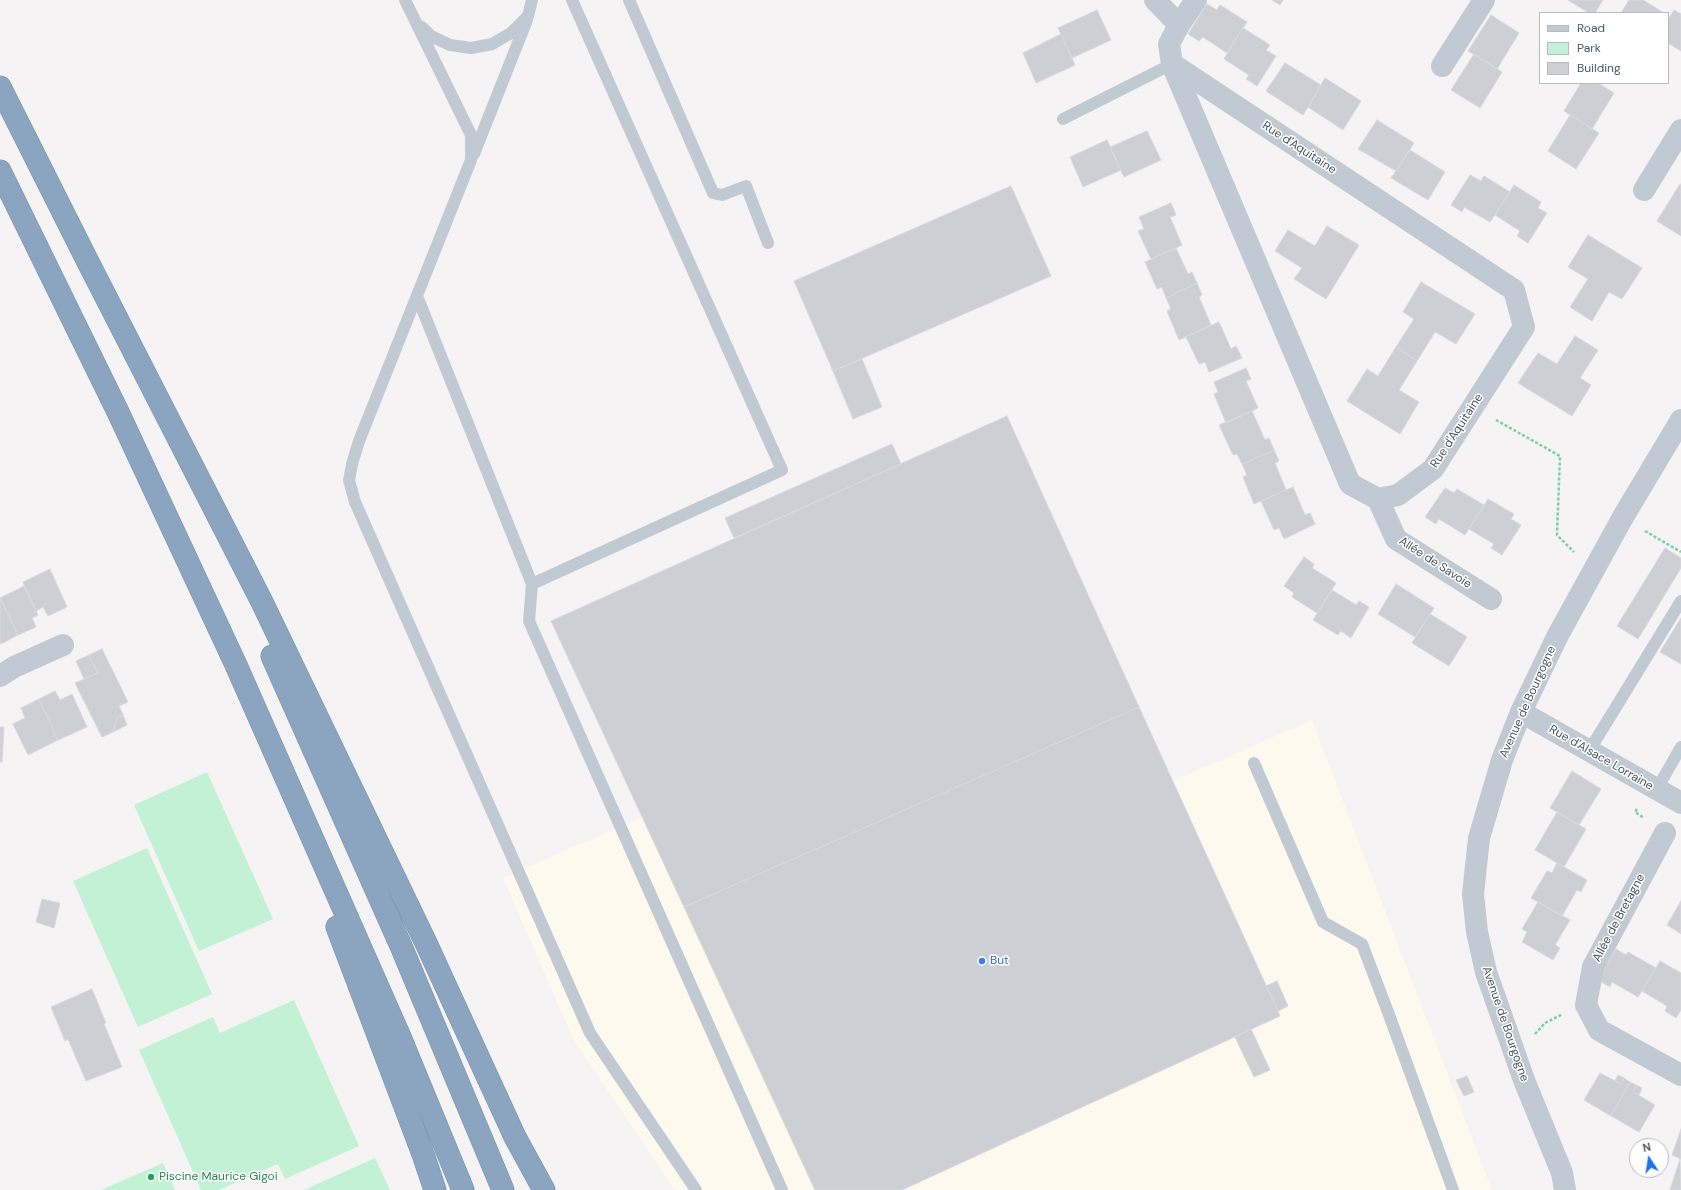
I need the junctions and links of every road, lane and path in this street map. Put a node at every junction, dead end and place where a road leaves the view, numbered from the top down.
1 (406, 0) edge
2 (532, 0) edge
3 (572, 0) edge
4 (628, 0) edge
5 (1155, 0) edge
6 (1196, 0) edge
7 (1484, 0) edge
8 (528, 16) junction
9 (416, 20) junction
10 (1179, 25) junction
11 (1172, 64) junction
12 (1442, 66) dead end
13 (0, 87) edge
14 (1063, 119) dead end
15 (1681, 130) edge
16 (471, 160) junction
17 (0, 171) edge
18 (1644, 190) dead end
19 (768, 243) dead end
20 (88, 262) junction
21 (417, 296) junction
22 (1472, 407) junction
23 (1681, 420) edge
24 (1378, 499) junction
25 (1623, 517) junction
26 (1681, 552) edge
27 (1594, 570) junction
28 (532, 584) junction
29 (1491, 599) dead end
30 (1681, 601) edge
31 (63, 645) dead end
32 (236, 665) junction
33 (0, 676) edge
34 (1521, 712) junction
35 (1681, 747) edge
36 (1589, 751) junction
37 (1254, 763) dead end
38 (1657, 789) junction
39 (1681, 803) edge
40 (1665, 833) dead end
41 (1586, 1004) junction
42 (1516, 1057) junction
43 (1681, 1075) edge
44 (436, 1190) edge
45 (463, 1190) edge
46 (503, 1190) edge
47 (544, 1190) edge
48 (696, 1190) edge
49 (782, 1190) edge
50 (1453, 1190) edge
51 (1565, 1190) edge

1 - 9 lane
2 - 8 lane
3 - 28 lane
4 - 19 lane
5 - 10 street
6 - 10 street
7 - 12 street
8 - 9 lane
8 - 16 lane
9 - 16 lane
10 - 11 street
11 - 14 lane
11 - 22 street, Rue d'Aquitaine
11 - 24 street
13 - 20 highway
15 - 18 street
16 - 21 lane
17 - 32 highway
20 - 46 highway
20 - 47 highway
21 - 28 lane
21 - 48 lane
22 - 24 street, Rue d'Aquitaine
22 - 27 path
23 - 25 street, Avenue de Bourgogne
24 - 29 street, Allée de Savoie
25 - 26 path
25 - 27 street, Avenue de Bourgogne
27 - 34 street, Avenue de Bourgogne
28 - 49 lane
30 - 36 lane
31 - 33 street
32 - 44 highway
32 - 45 highway
34 - 36 street, Rue d'Alsace Lorraine
34 - 42 street, Avenue de Bourgogne
35 - 38 lane
36 - 38 street, Rue d'Alsace Lorraine
37 - 50 lane
38 - 39 street, Rue d'Alsace Lorraine
40 - 41 street, Allée de Bretagne
41 - 42 path
41 - 43 street
42 - 51 street, Avenue de Bourgogne

